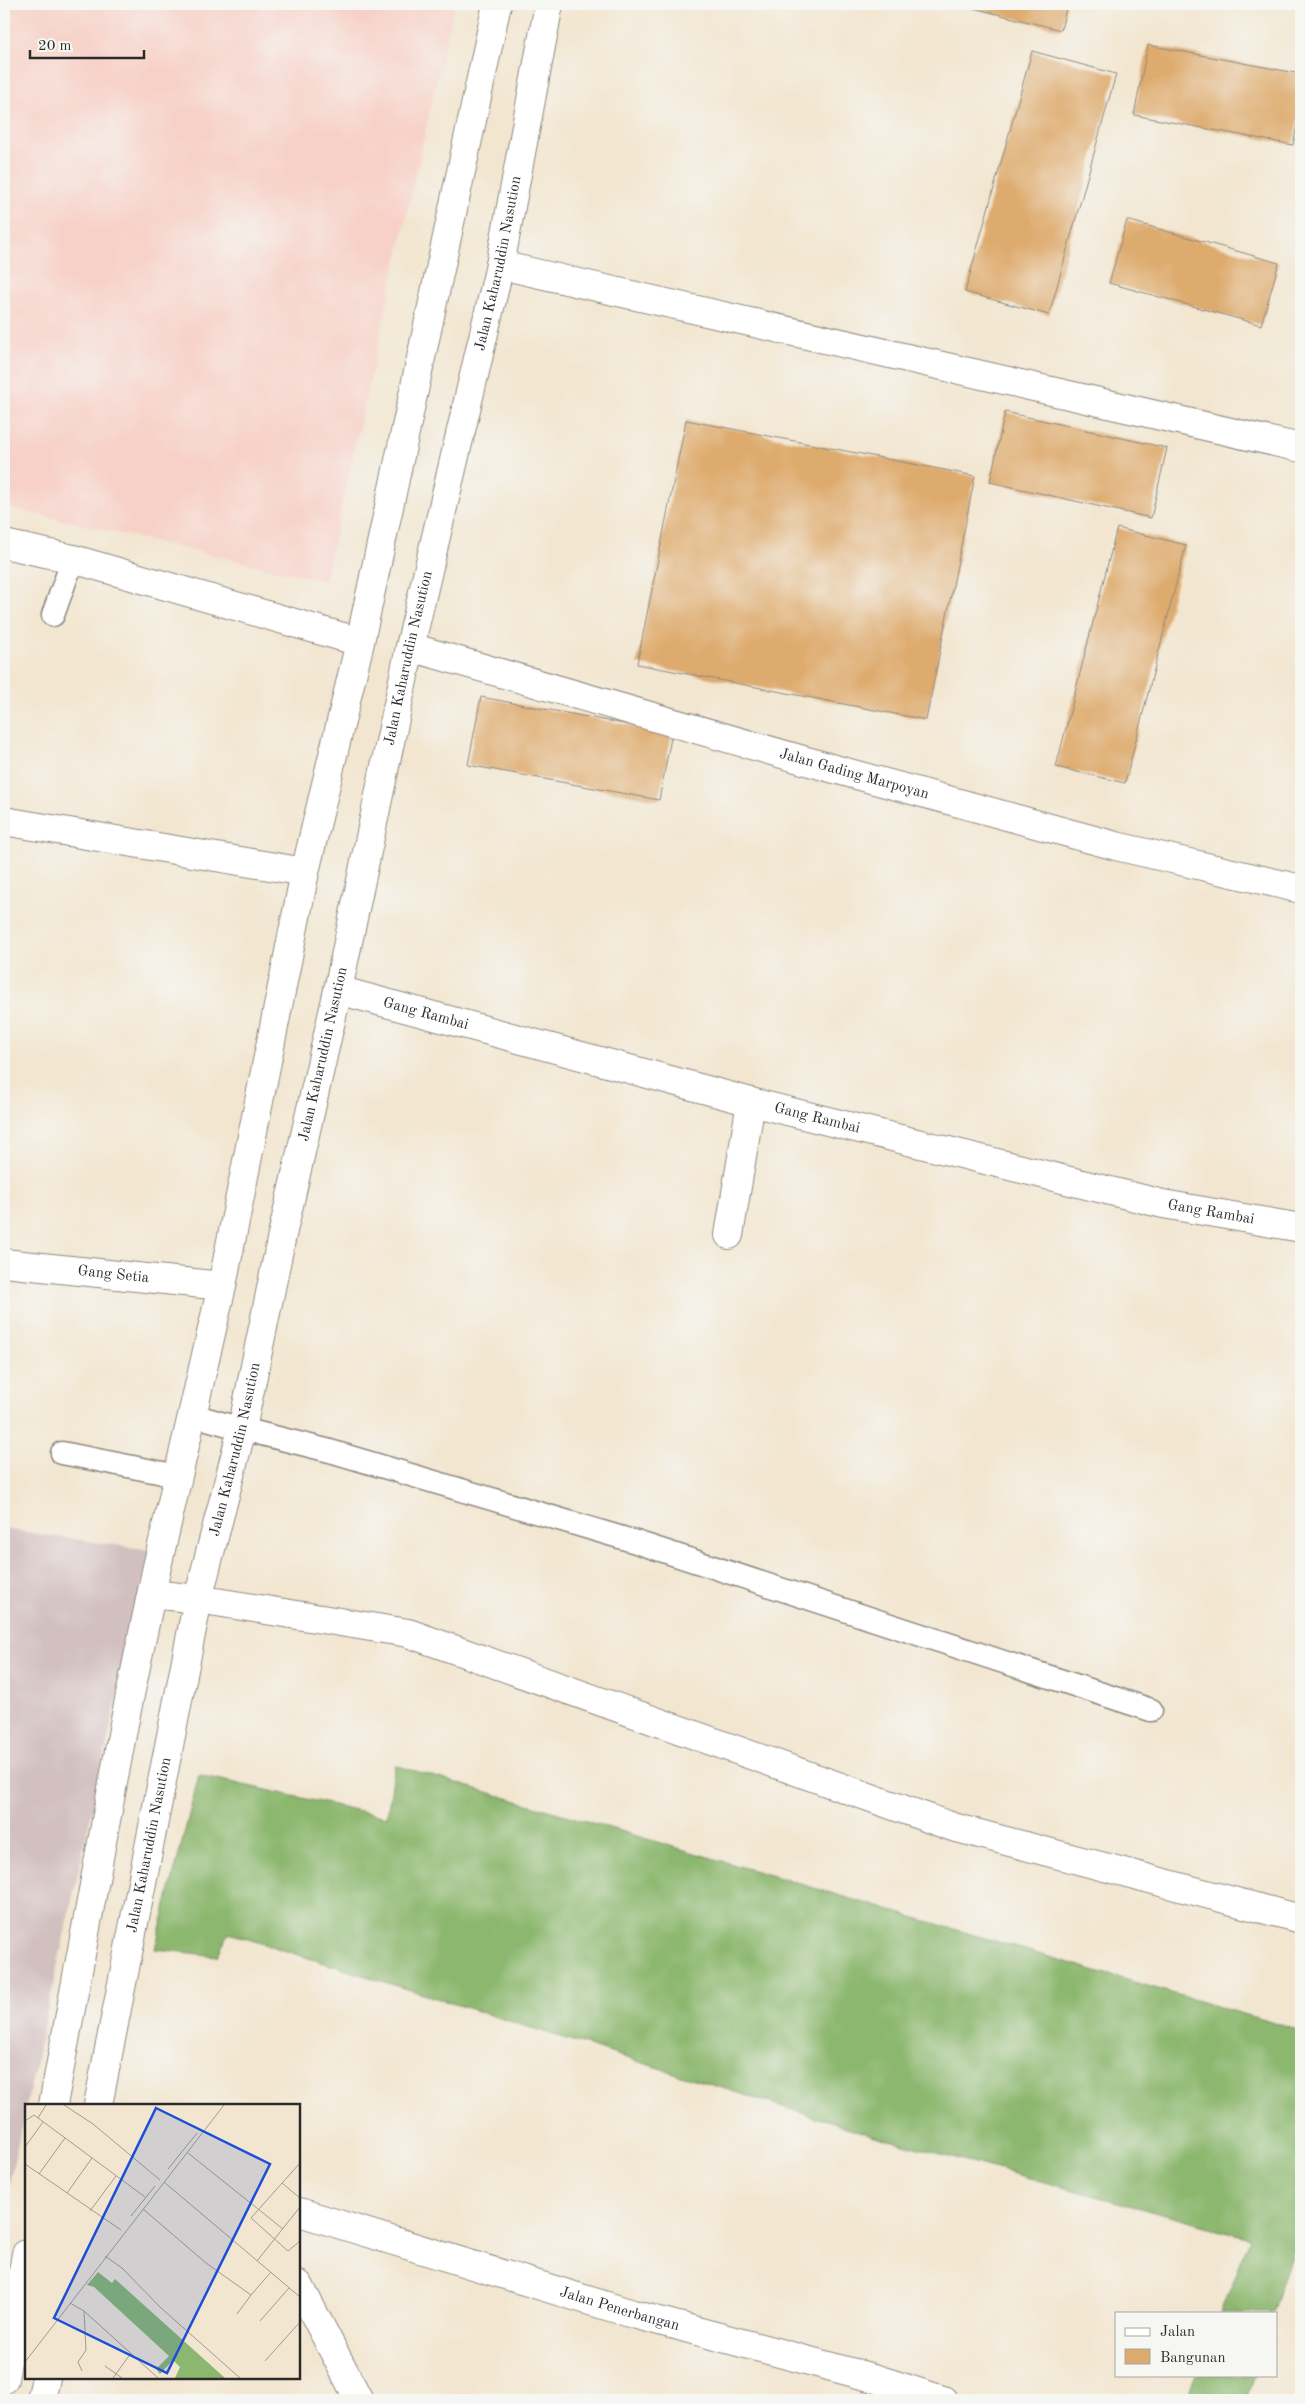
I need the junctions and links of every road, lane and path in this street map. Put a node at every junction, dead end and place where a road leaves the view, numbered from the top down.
1 (497, 4) edge
2 (549, 4) edge
3 (500, 266) junction
4 (1301, 448) edge
5 (4, 544) edge
6 (73, 559) junction
7 (53, 615) dead end
8 (360, 642) junction
9 (410, 647) junction
10 (4, 821) edge
11 (305, 872) junction
12 (1301, 889) edge
13 (338, 990) junction
14 (751, 1102) junction
15 (1301, 1228) edge
16 (729, 1235) dead end
17 (4, 1263) edge
18 (222, 1286) junction
19 (192, 1414) junction
20 (242, 1430) junction
21 (62, 1453) dead end
22 (178, 1476) junction
23 (152, 1594) junction
24 (198, 1599) junction
25 (1151, 1710) dead end
26 (1301, 1919) edge
27 (53, 2104) edge
28 (98, 2104) edge
29 (300, 2212) edge
30 (25, 2260) edge
31 (300, 2287) edge
32 (46, 2379) edge
33 (4, 2380) edge
34 (875, 2390) edge
35 (42, 2400) edge
36 (359, 2400) edge
37 (943, 2400) edge

1 - 8 main road
2 - 3 main road, Jalan Kaharuddin Nasution
3 - 4 main road
3 - 9 main road, Jalan Kaharuddin Nasution
5 - 6 main road
6 - 7 lane
6 - 8 main road
8 - 11 main road
9 - 12 main road, Jalan Gading Marpoyan
9 - 13 main road, Jalan Kaharuddin Nasution
10 - 11 main road
11 - 18 main road
13 - 14 main road, Gang Rambai
13 - 20 main road, Jalan Kaharuddin Nasution
14 - 15 main road, Gang Rambai
14 - 16 main road
17 - 18 main road, Gang Setia
18 - 19 main road
19 - 20 lane
19 - 22 main road
20 - 24 main road, Jalan Kaharuddin Nasution
20 - 25 lane
21 - 22 lane
22 - 23 main road
23 - 24 main road
23 - 27 main road
24 - 26 main road
24 - 28 main road, Jalan Kaharuddin Nasution
29 - 34 main road, Jalan Penerbangan
30 - 33 main road
31 - 36 main road
32 - 35 main road
34 - 37 main road, Jalan Penerbangan

